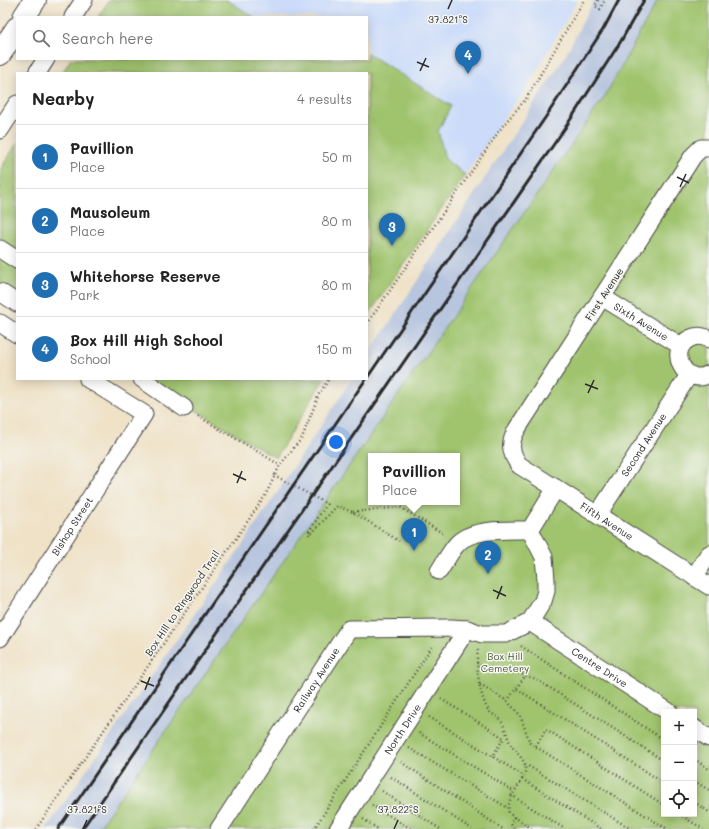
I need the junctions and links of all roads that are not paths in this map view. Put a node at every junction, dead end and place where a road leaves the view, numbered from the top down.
1 (35, 0) edge
2 (84, 0) edge
3 (25, 16) edge
4 (74, 16) edge
5 (16, 30) edge
6 (0, 54) edge
7 (45, 60) edge
8 (38, 72) edge
9 (16, 106) edge
10 (0, 130) edge
11 (709, 148) edge
12 (0, 249) edge
13 (16, 259) edge
14 (0, 292) edge
15 (602, 297) junction
16 (16, 302) edge
17 (0, 323) edge
18 (16, 333) edge
19 (709, 339) edge
20 (681, 346) junction
21 (709, 374) edge
22 (690, 375) junction
23 (90, 380) edge
24 (143, 380) edge
25 (184, 408) road end
26 (511, 450) joint
27 (556, 488) junction
28 (598, 514) junction
29 (530, 530) junction
30 (709, 554) edge
31 (439, 571) dead end
32 (694, 577) junction
33 (709, 586) edge
34 (530, 622) junction
35 (474, 631) junction
36 (0, 638) edge
37 (664, 709) edge
38 (697, 730) edge
39 (709, 738) edge
40 (219, 829) edge
41 (338, 829) edge

1 - 3 main road
2 - 4 street
5 - 6 main road
7 - 8 street
9 - 10 street
11 - 15 street, First Avenue
12 - 13 street
14 - 16 street
15 - 20 street, Sixth Avenue
15 - 26 street, First Avenue
17 - 18 street
19 - 20 street
20 - 22 street
21 - 22 street
22 - 28 street, Second Avenue
23 - 36 street, Bishop Street
24 - 25 street
26 - 27 street, Fifth Avenue
27 - 28 street, Fifth Avenue
27 - 29 street
28 - 32 street, Fifth Avenue
29 - 31 street
29 - 34 street
30 - 32 street
32 - 33 street, Fifth Avenue
34 - 35 street, Railway Avenue
34 - 37 street, Centre Drive
35 - 40 street, Railway Avenue
35 - 41 street, North Drive
38 - 39 street

